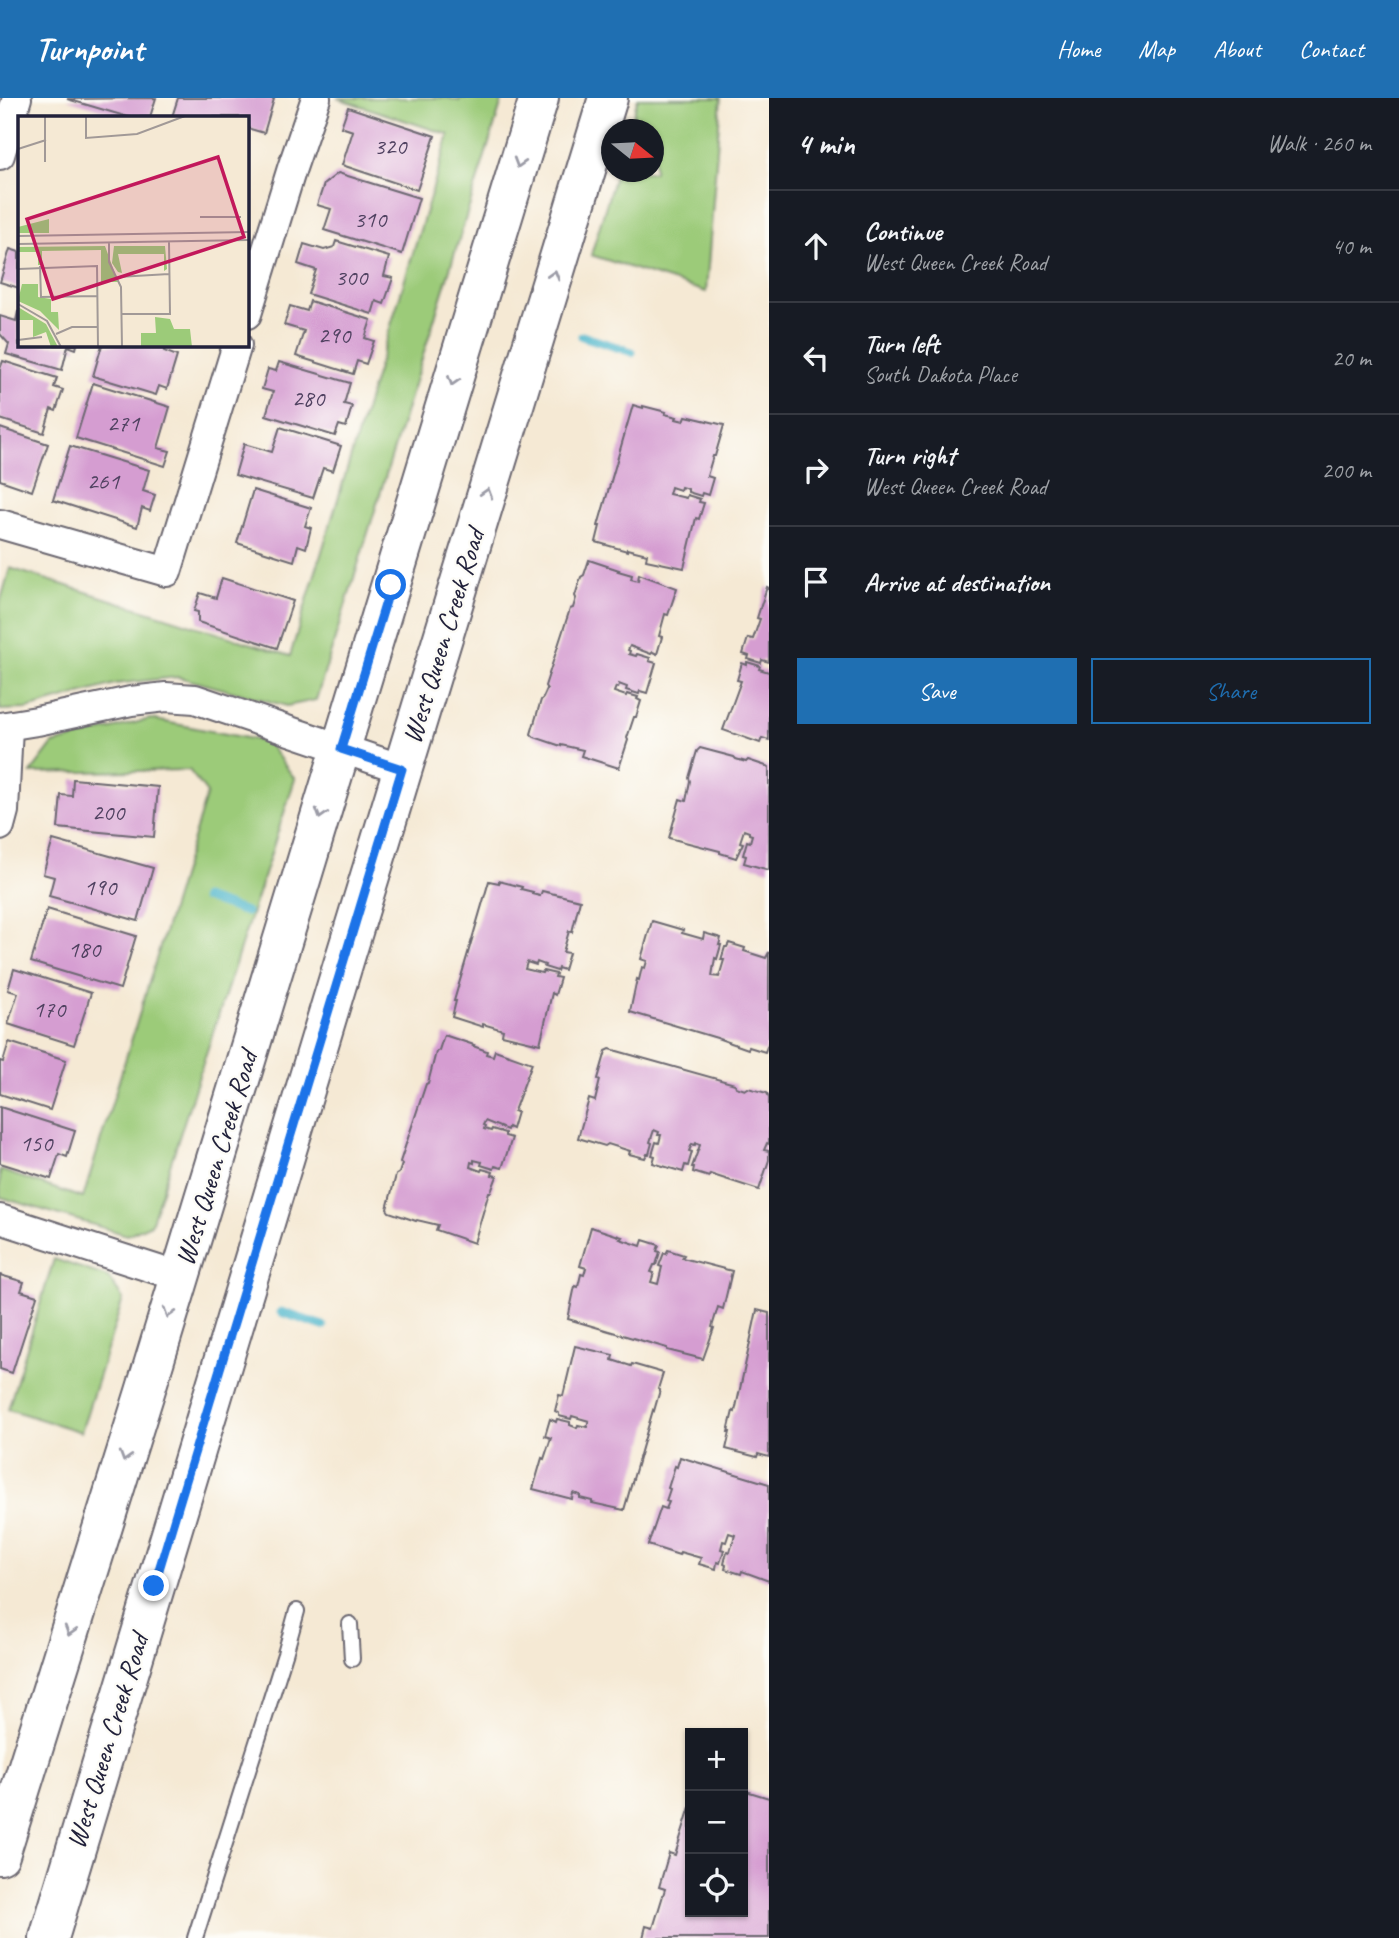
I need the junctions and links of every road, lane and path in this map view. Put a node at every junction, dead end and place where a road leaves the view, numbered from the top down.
1 (17, 98) edge
2 (316, 98) edge
3 (539, 98) edge
4 (608, 98) edge
5 (0, 155) edge
6 (248, 311) edge
7 (237, 346) edge
8 (0, 524) edge
9 (4, 726) edge
10 (341, 749) junction
11 (402, 769) junction
12 (0, 826) edge
13 (0, 1219) edge
14 (180, 1277) junction
15 (297, 1611) dead end
16 (350, 1624) dead end
17 (352, 1659) dead end
18 (0, 1855) edge
19 (49, 1938) edge
20 (195, 1938) edge

1 - 5 street
2 - 6 street
3 -> 10 main road, West Queen Creek Road
11 -> 4 main road, West Queen Creek Road
7 - 8 street
9 - 10 street
9 - 12 street
10 - 11 street
10 -> 14 main road, West Queen Creek Road
11 - 19 main road, West Queen Creek Road
13 - 14 street
14 -> 18 main road, West Queen Creek Road
15 - 20 lane
16 - 17 lane

